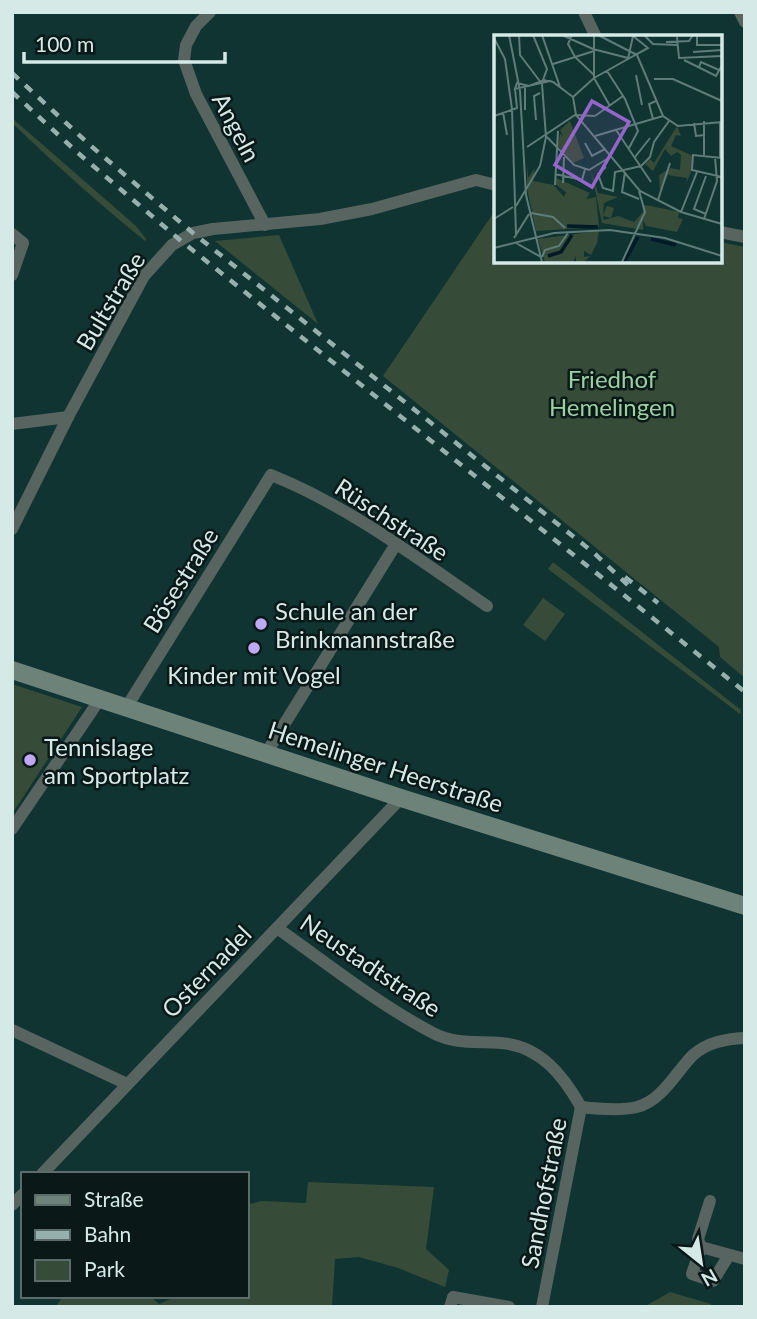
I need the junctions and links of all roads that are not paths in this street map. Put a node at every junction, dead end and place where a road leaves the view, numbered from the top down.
1 (210, 12) edge
2 (584, 12) edge
3 (740, 12) edge
4 (745, 22) edge
5 (595, 35) edge
6 (494, 184) edge
7 (265, 225) junction
8 (722, 232) edge
9 (12, 234) edge
10 (745, 237) edge
11 (12, 275) edge
12 (68, 416) junction
13 (12, 424) edge
14 (271, 475) joint
15 (12, 529) edge
16 (396, 544) junction
17 (487, 606) dead end
18 (12, 670) edge
19 (100, 699) junction
20 (126, 708) junction
21 (267, 752) junction
22 (401, 798) junction
23 (12, 829) edge
24 (745, 906) edge
25 (277, 928) junction
26 (12, 1030) edge
27 (745, 1038) edge
28 (127, 1084) junction
29 (582, 1107) junction
30 (44, 1172) edge
31 (710, 1201) dead end
32 (701, 1247) junction
33 (729, 1255) junction
34 (745, 1259) edge
35 (450, 1307) edge
36 (509, 1307) edge
37 (542, 1307) edge

1 - 7 street, Angeln
2 - 5 street
3 - 4 street
6 - 7 street, Bultstraße
7 - 12 street, Bultstraße
8 - 10 street
9 - 11 street
12 - 13 street
12 - 15 street, Bultstraße
14 - 16 street, Rüschstraße
14 - 20 street, Bösestraße
16 - 17 street, Rüschstraße
16 - 21 street
18 - 19 main road, Hemelinger Heerstraße
19 - 20 main road, Hemelinger Heerstraße
19 - 23 street
20 - 21 main road, Hemelinger Heerstraße
21 - 22 main road, Hemelinger Heerstraße
22 - 24 main road, Hemelinger Heerstraße
22 - 25 street, Osternadel
25 - 28 street, Osternadel
25 - 29 street, Neustadtstraße
26 - 28 street
27 - 29 street, Sandhofstraße
28 - 30 street, Osternadel
29 - 37 street, Sandhofstraße
31 - 32 street
32 - 33 street
32 - 33 street
33 - 34 street
35 - 36 street

